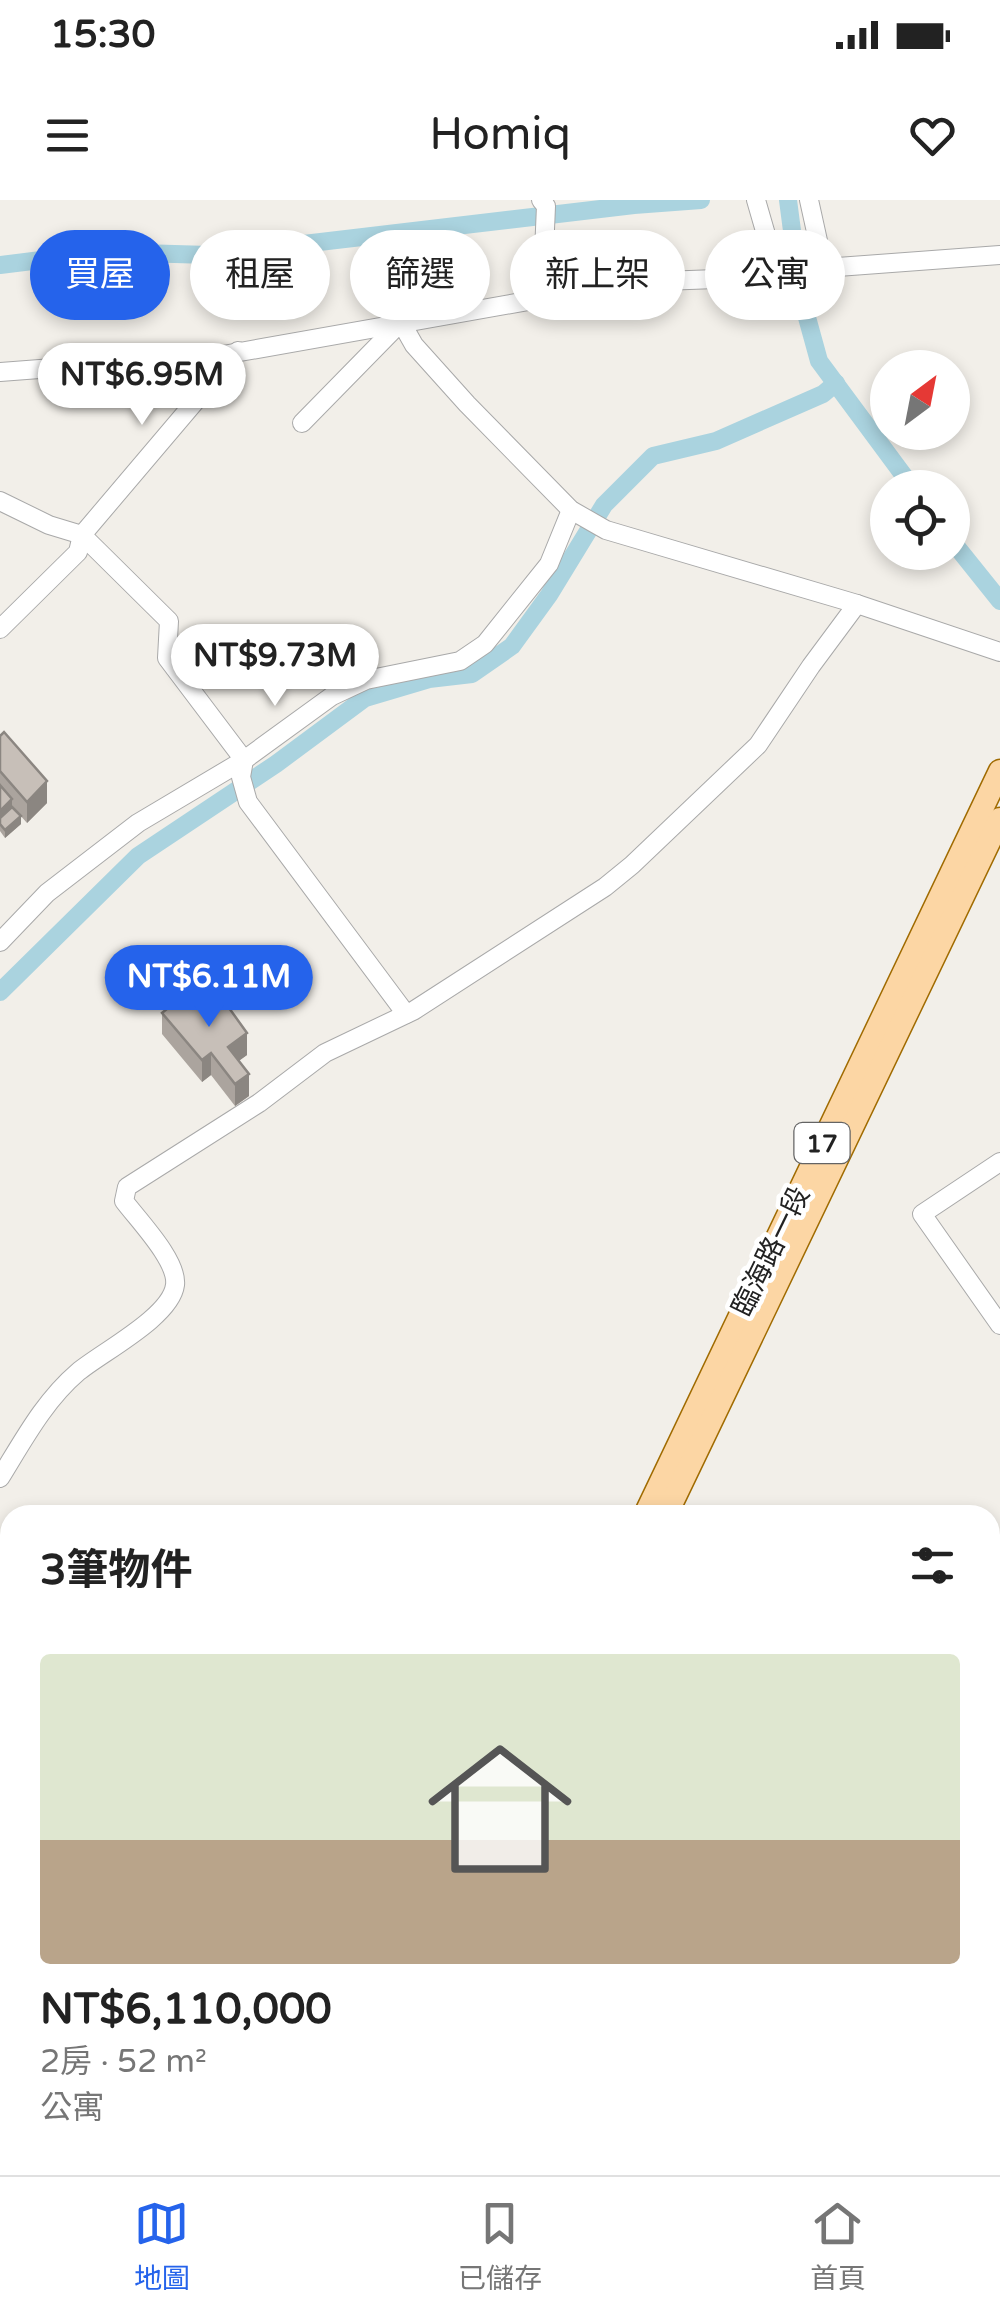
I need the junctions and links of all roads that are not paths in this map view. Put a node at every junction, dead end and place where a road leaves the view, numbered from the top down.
1 (541, 200) edge
2 (809, 200) edge
3 (757, 201) edge
4 (545, 230) edge
5 (767, 230) edge
6 (814, 230) edge
7 (1000, 255) edge
8 (845, 267) edge
9 (510, 304) edge
10 (401, 322) junction
11 (238, 351) junction
12 (0, 372) edge
13 (302, 423) dead end
14 (0, 501) edge
15 (571, 510) junction
16 (82, 536) junction
17 (857, 604) junction
18 (0, 630) edge
19 (1000, 652) edge
20 (244, 760) junction
21 (1000, 771) edge
22 (1000, 820) edge
23 (0, 942) edge
24 (406, 1014) junction
25 (1000, 1162) edge
26 (1000, 1325) edge
27 (0, 1478) edge
28 (649, 1505) edge
29 (671, 1505) edge

1 - 4 street
2 - 6 street
3 - 5 street
7 - 8 street
9 - 10 street
10 - 11 street
10 - 13 street
10 - 15 street
11 - 12 street
11 - 16 street
14 - 16 street
15 - 17 street
15 - 20 street
16 - 18 street
16 - 20 street
17 - 19 street
17 - 24 street
20 - 23 street
20 - 24 street
21 - 28 main road, 臨海路一段 / 17
22 - 29 main road, 臨海路一段 / 17
24 - 27 street
25 - 26 street

